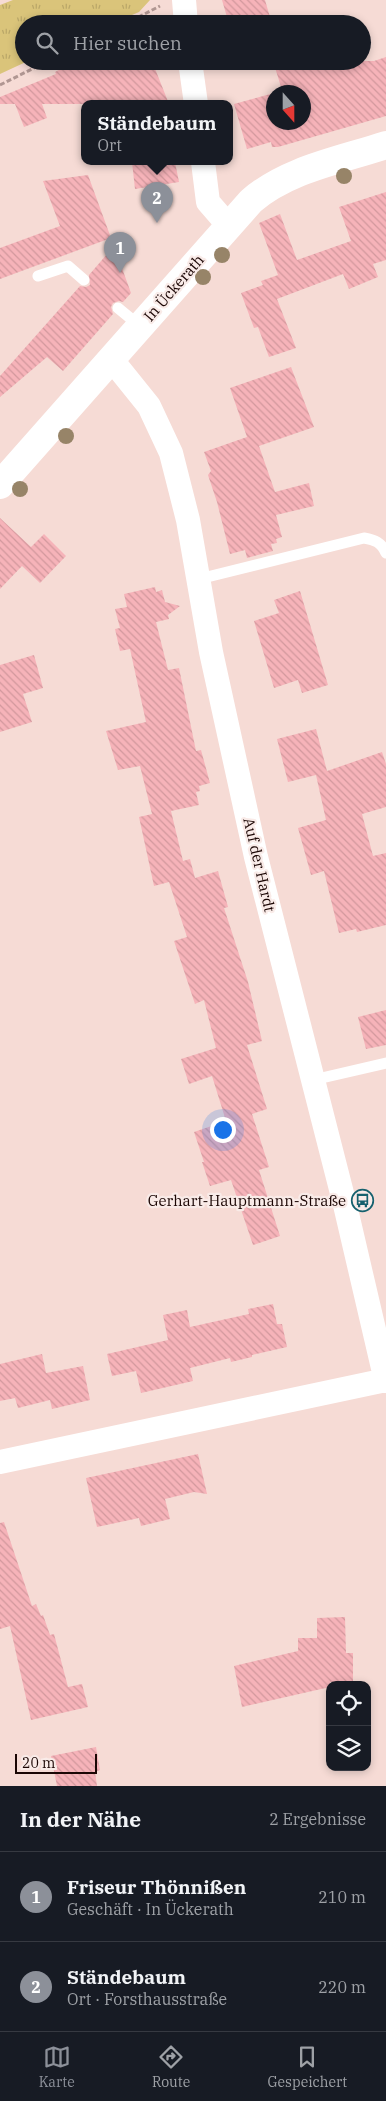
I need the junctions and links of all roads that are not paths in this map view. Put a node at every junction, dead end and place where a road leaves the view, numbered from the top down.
1 (175, 2) edge
2 (182, 15) edge
3 (191, 70) edge
4 (195, 100) edge
5 (386, 145) edge
6 (203, 165) edge
7 (228, 225) junction
8 (38, 276) dead end
9 (84, 280) dead end
10 (118, 308) dead end
11 (140, 327) junction
12 (112, 360) junction
13 (0, 485) edge
14 (386, 553) edge
15 (199, 580) junction
16 (386, 1063) edge
17 (313, 1080) junction
18 (386, 1381) edge
19 (0, 1462) edge

1 - 2 street
3 - 4 street
5 - 7 main road, In Ückerath
6 - 7 street
7 - 11 main road, In Ückerath
8 - 9 lane
10 - 11 lane
11 - 12 main road, In Ückerath
12 - 13 main road, In Ückerath
12 - 15 street, Auf der Hardt
14 - 15 lane
15 - 17 street, Auf der Hardt
16 - 17 lane
17 - 18 street, Auf der Hardt
18 - 19 street

